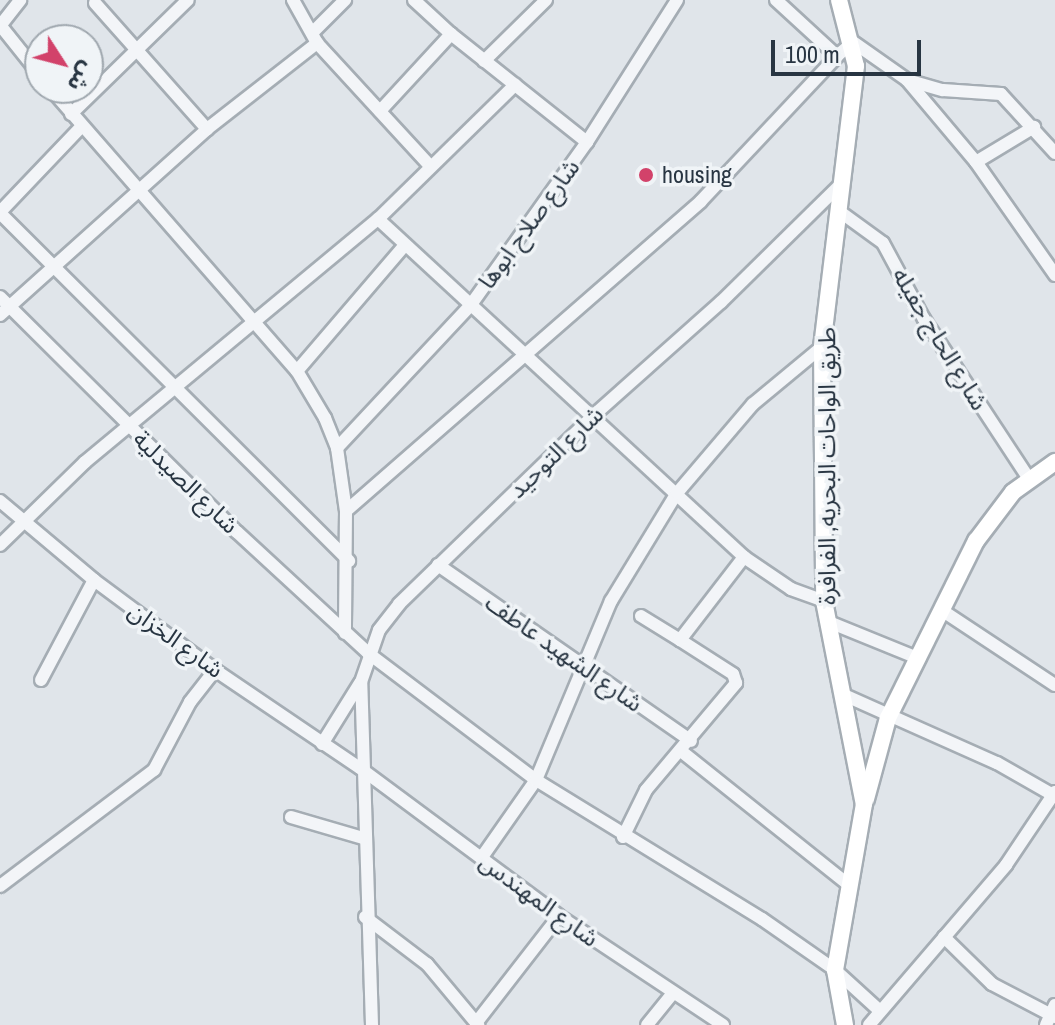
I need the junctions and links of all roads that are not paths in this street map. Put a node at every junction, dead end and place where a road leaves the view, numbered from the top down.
1 (20, 0) edge
2 (188, 0) edge
3 (293, 0) edge
4 (345, 0) edge
5 (414, 0) edge
6 (546, 0) edge
7 (677, 0) edge
8 (776, 0) edge
9 (839, 0) edge
10 (95, 1) edge
11 (0, 25) edge
12 (451, 34) junction
13 (315, 38) junction
14 (853, 42) junction
15 (138, 48) junction
16 (24, 55) edge
17 (837, 56) junction
18 (484, 61) junction
19 (907, 80) junction
20 (515, 85) junction
21 (63, 104) edge
22 (380, 111) junction
23 (71, 114) junction
24 (81, 127) junction
25 (1034, 127) junction
26 (207, 129) junction
27 (587, 142) junction
28 (1055, 153) edge
29 (976, 162) junction
30 (431, 167) junction
31 (841, 184) junction
32 (139, 190) junction
33 (839, 211) junction
34 (0, 212) edge
35 (378, 219) junction
36 (405, 245) junction
37 (53, 268) junction
38 (1055, 275) edge
39 (3, 306) edge
40 (470, 306) junction
41 (253, 320) junction
42 (822, 347) junction
43 (525, 357) junction
44 (297, 371) junction
45 (176, 388) junction
46 (594, 415) junction
47 (131, 428) junction
48 (337, 448) junction
49 (1055, 462) edge
50 (1029, 479) junction
51 (677, 493) junction
52 (0, 501) edge
53 (346, 511) junction
54 (24, 524) junction
55 (0, 545) edge
56 (744, 557) junction
57 (349, 561) junction
58 (438, 565) junction
59 (94, 580) junction
60 (824, 601) junction
61 (943, 611) junction
62 (641, 616) dead end
63 (829, 622) junction
64 (345, 633) junction
65 (680, 640) junction
66 (368, 653) junction
67 (915, 657) junction
68 (585, 669) junction
69 (215, 670) junction
70 (41, 680) dead end
71 (361, 682) junction
72 (1055, 685) edge
73 (844, 695) junction
74 (888, 718) junction
75 (691, 741) junction
76 (322, 744) junction
77 (681, 751) junction
78 (360, 768) junction
79 (536, 780) junction
80 (1054, 794) edge
81 (864, 804) junction
82 (291, 817) dead end
83 (623, 837) junction
84 (363, 838) junction
85 (482, 857) junction
86 (849, 885) junction
87 (0, 886) edge
88 (559, 916) junction
89 (365, 917) junction
90 (944, 937) junction
91 (835, 970) junction
92 (672, 994) junction
93 (879, 1010) junction
94 (1051, 1015) edge
95 (477, 1024) edge
96 (372, 1025) edge
97 (647, 1025) edge
98 (723, 1025) edge
99 (845, 1025) edge
100 (869, 1025) edge

1 - 11 street
2 - 15 street
3 - 13 street
4 - 13 street
5 - 12 street
6 - 18 street
7 - 27 street, شارع صلاح ابوها
8 - 17 street
9 - 14 main road, طريق الواحات البحريه, الفرافرة
10 - 15 street
11 - 16 street
12 - 18 street
12 - 22 street
13 - 22 street
13 - 26 street
14 - 17 street
14 - 19 street
14 - 31 main road, طريق الواحات البحريه, الفرافرة
15 - 23 street
15 - 26 street
17 - 43 street
18 - 20 street
19 - 25 street
19 - 29 street
20 - 27 street
20 - 30 street
21 - 23 street
22 - 30 street
23 - 24 street
24 - 32 street
24 - 34 street
25 - 28 street
25 - 29 street
26 - 32 street
27 - 40 street, شارع صلاح ابوها
29 - 38 street
30 - 35 street
31 - 33 main road, طريق الواحات البحريه, الفرافرة
31 - 46 street, شارع التوحيد
32 - 37 street
32 - 41 street
33 - 42 main road, طريق الواحات البحريه, الفرافرة
33 - 50 street, شارع الحاج جفيله
34 - 37 street
35 - 36 street
35 - 41 street
36 - 40 street
36 - 44 street
37 - 39 street
37 - 45 street
39 - 47 street, شارع الصيدلية
40 - 43 street
40 - 48 street, شارع صلاح ابوها
41 - 44 street
41 - 45 street
42 - 51 street
42 - 60 main road, طريق الواحات البحريه, الفرافرة
43 - 46 street
43 - 53 street
44 - 48 street
45 - 47 street
45 - 57 street
46 - 51 street
46 - 58 street, شارع التوحيد
47 - 54 street
47 - 64 street, شارع الصيدلية
48 - 53 street
49 - 50 main road
50 - 61 main road
51 - 56 street
51 - 68 street
52 - 54 street, شارع الخزان
53 - 57 street
54 - 55 street
54 - 59 street, شارع الخزان
56 - 60 street
56 - 65 street
57 - 64 street
58 - 66 street, شارع التوحيد
58 - 68 street, شارع الشهيد عاطف
59 - 69 street, شارع الخزان
59 - 70 street
60 - 63 main road, طريق الواحات البحريه, الفرافرة
61 - 67 main road
61 - 72 street
62 - 65 street
63 - 67 street
63 - 73 main road, طريق الواحات البحريه, الفرافرة
64 - 66 street, شارع الصيدلية
65 - 75 street
66 - 71 street, شارع التوحيد
66 - 79 street, شارع الصيدلية
67 - 74 main road
68 - 75 street, شارع الشهيد عاطف
68 - 79 street
69 - 76 street, شارع الخزان
69 - 87 street
71 - 76 street
71 - 78 street, شارع التوحيد
73 - 74 street
73 - 81 main road, طريق الواحات البحريه, الفرافرة
74 - 80 street
74 - 81 main road
75 - 77 street
76 - 78 street, شارع الخزان
77 - 83 street
77 - 86 street
78 - 84 street, شارع التوحيد
78 - 85 street, شارع المهندس
79 - 83 street, شارع الصيدلية
79 - 85 street
80 - 90 street
81 - 86 main road, طريق الواحات البحريه, الفرافرة
82 - 84 street
83 - 91 street, شارع الصيدلية
84 - 89 street, شارع التوحيد
85 - 88 street, شارع المهندس
86 - 91 main road, طريق الواحات البحريه, الفرافرة
88 - 92 street, شارع المهندس
88 - 95 street
89 - 95 street
89 - 96 street, شارع التوحيد
90 - 93 street
90 - 94 street
91 - 93 street, شارع الصيدلية
91 - 99 main road, طريق الواحات البحريه, الفرافرة
92 - 97 street
92 - 98 street, شارع المهندس
93 - 100 street

